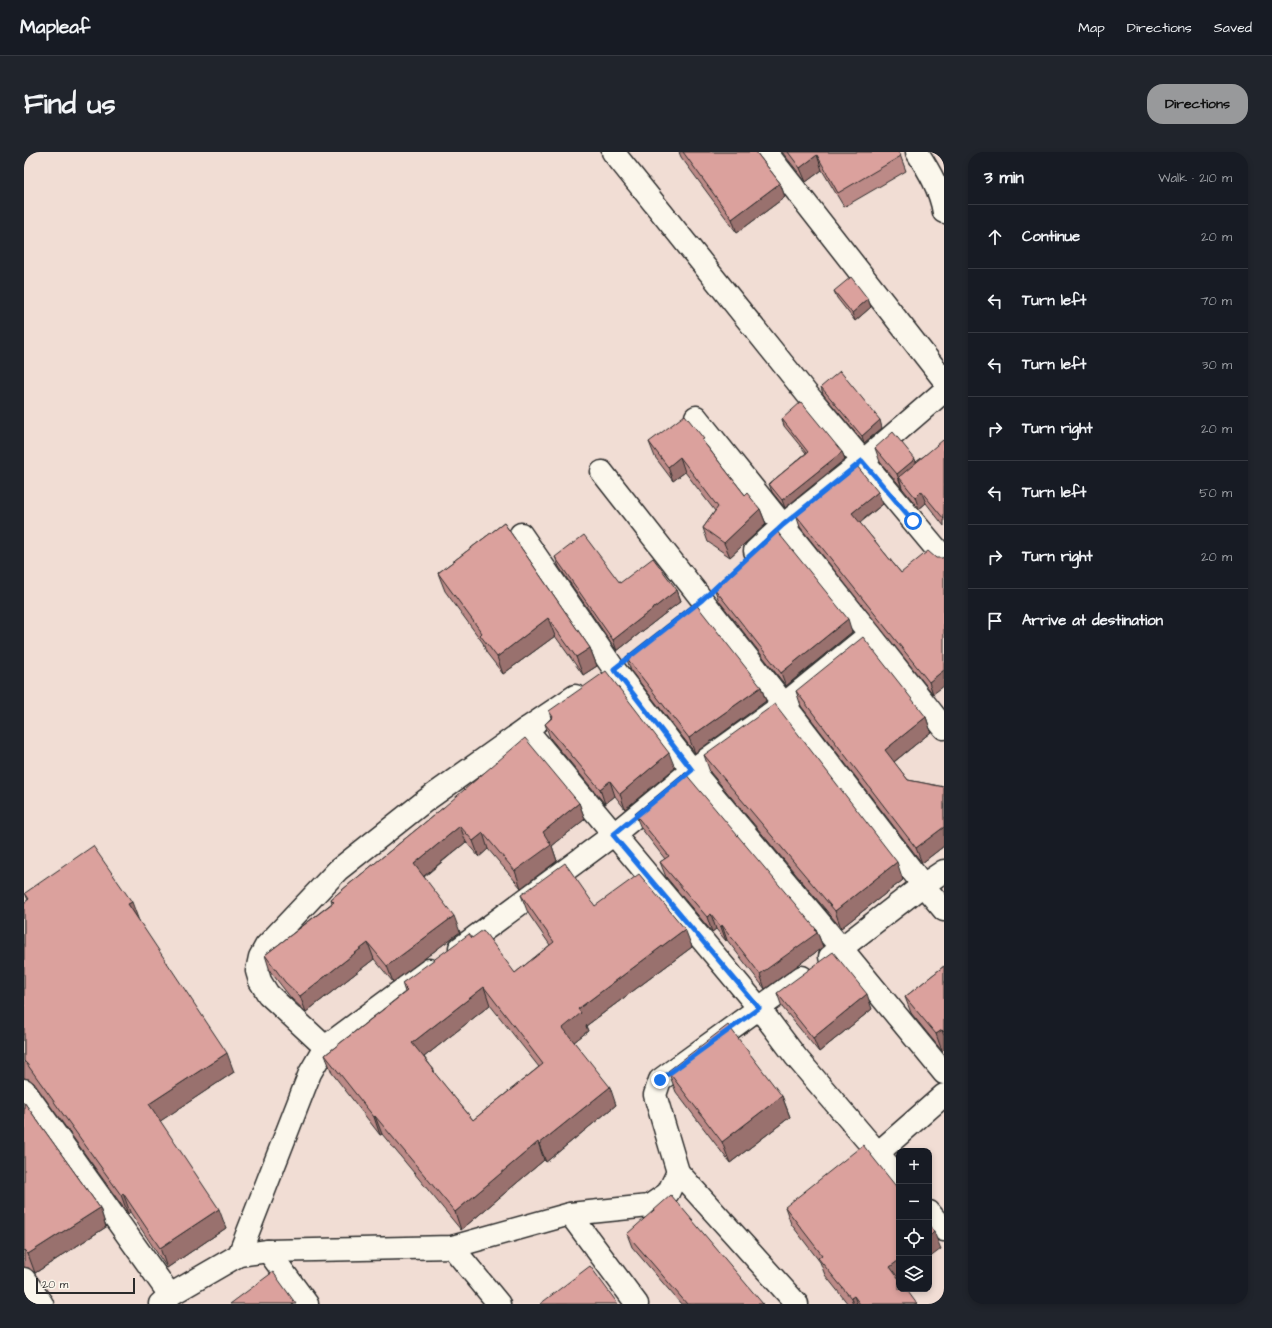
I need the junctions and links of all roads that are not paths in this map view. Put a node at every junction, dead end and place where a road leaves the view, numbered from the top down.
1 (613, 152) edge
2 (766, 152) edge
3 (917, 152) edge
4 (944, 212) edge
5 (944, 380) edge
6 (944, 391) edge
7 (696, 417) dead end
8 (862, 461) junction
9 (602, 472) dead end
10 (783, 525) junction
11 (521, 534) dead end
12 (944, 558) edge
13 (742, 563) edge
14 (719, 584) edge
15 (702, 600) junction
16 (684, 614) edge
17 (870, 634) junction
18 (632, 655) edge
19 (614, 669) junction
20 (784, 704) junction
21 (944, 728) edge
22 (526, 729) junction
23 (692, 770) junction
24 (613, 835) junction
25 (944, 871) edge
26 (923, 885) junction
27 (944, 910) edge
28 (842, 949) junction
29 (759, 1008) junction
30 (324, 1047) junction
31 (944, 1073) edge
32 (24, 1090) edge
33 (944, 1095) edge
34 (878, 1153) junction
35 (678, 1172) junction
36 (896, 1174) edge
37 (570, 1214) junction
38 (932, 1216) edge
39 (944, 1230) edge
40 (452, 1247) junction
41 (268, 1251) junction
42 (239, 1255) junction
43 (24, 1279) edge
44 (165, 1300) edge
45 (42, 1304) edge
46 (307, 1304) edge
47 (499, 1304) edge
48 (638, 1304) edge
49 (797, 1304) edge

1 - 8 street
2 - 5 street
3 - 4 street
6 - 8 street
7 - 10 street
8 - 10 street
8 - 12 street
9 - 15 street
10 - 13 street
10 - 17 street
11 - 19 street
14 - 15 street
15 - 16 street
15 - 20 street
17 - 20 street
17 - 21 street
18 - 19 street
19 - 22 street
19 - 23 street
20 - 23 street
20 - 26 street
22 - 24 street
22 - 30 street
23 - 24 street
23 - 28 street
24 - 29 street
24 - 30 street
25 - 26 street
26 - 27 street
26 - 28 street
28 - 29 street
28 - 31 street
29 - 34 street
29 - 35 street
30 - 42 street
32 - 44 street
33 - 34 street
34 - 36 street
35 - 37 street
35 - 49 street
37 - 40 street
37 - 48 street
38 - 39 street
40 - 41 street
40 - 47 street
41 - 42 street
41 - 46 street
42 - 44 street
43 - 45 street

